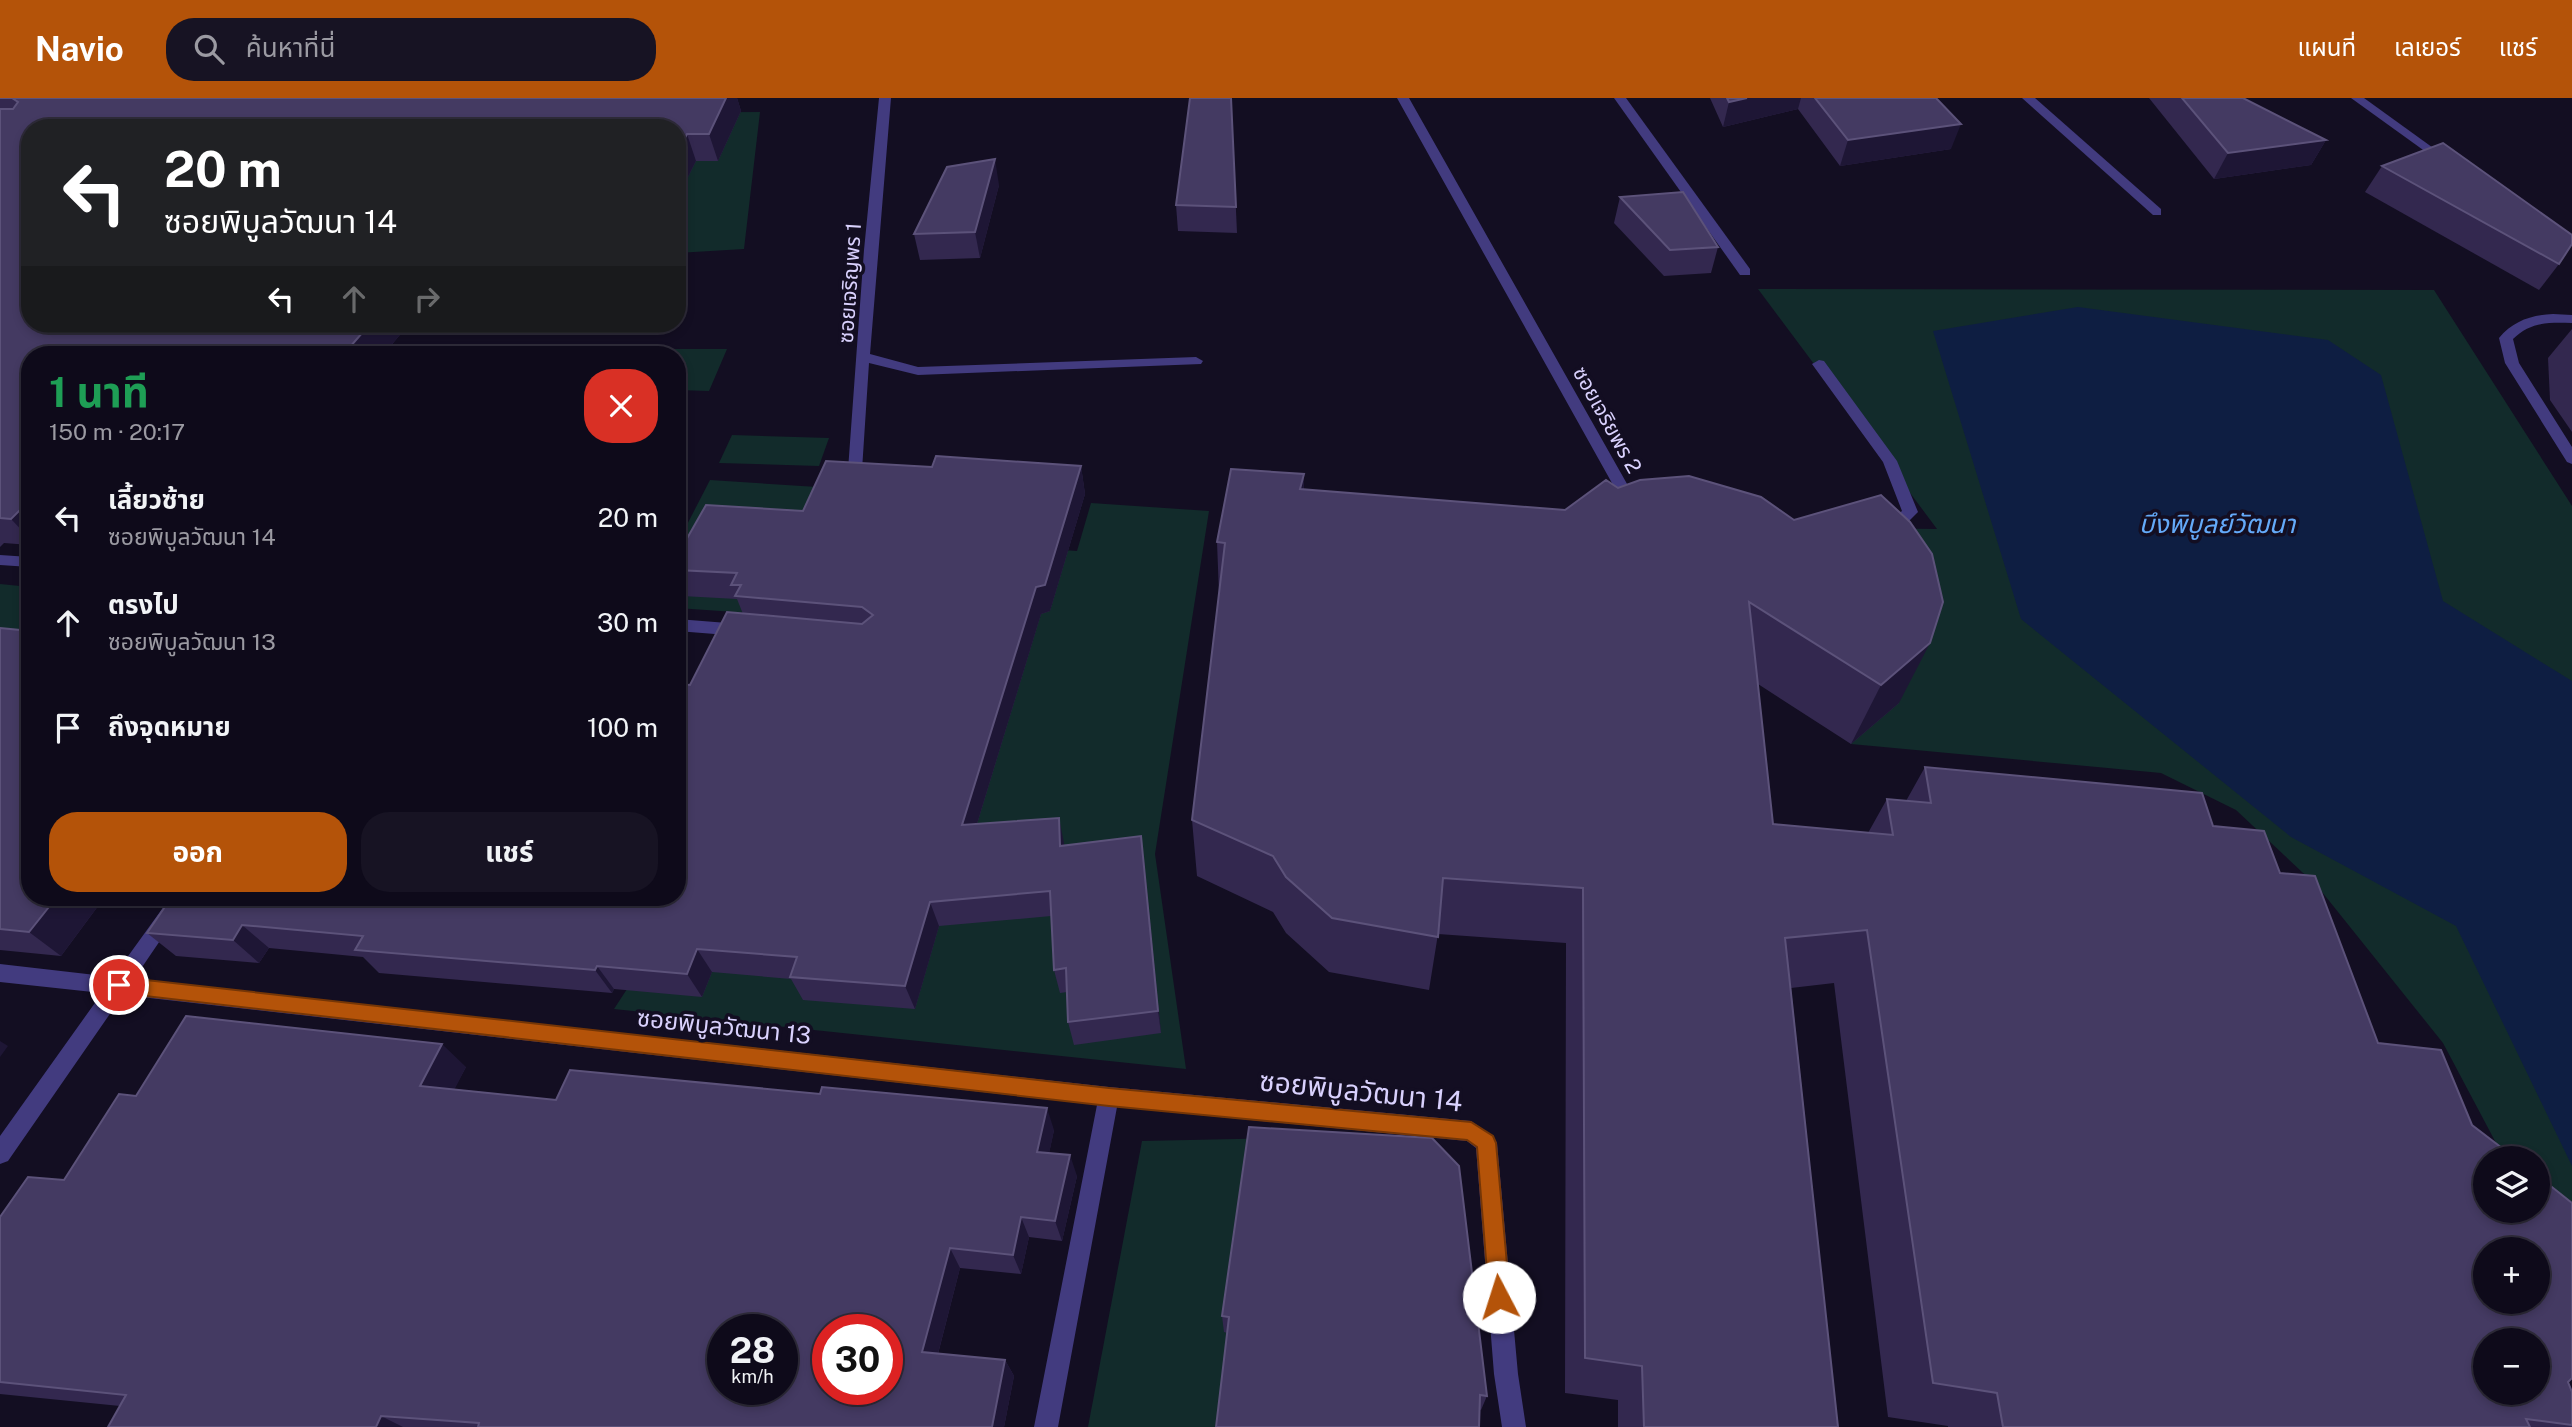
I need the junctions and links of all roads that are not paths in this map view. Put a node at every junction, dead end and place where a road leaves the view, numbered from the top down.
1 (885, 98) edge
2 (1402, 98) edge
3 (1620, 98) edge
4 (2028, 98) edge
5 (2357, 98) edge
6 (2459, 171) edge
7 (2157, 212) dead end
8 (1745, 272) dead end
9 (2572, 319) edge
10 (864, 357) junction
11 (1196, 361) dead end
12 (1819, 364) dead end
13 (2572, 459) edge
14 (855, 470) edge
15 (1647, 511) edge
16 (1866, 528) edge
17 (0, 559) edge
18 (21, 561) edge
19 (686, 626) edge
20 (754, 632) edge
21 (174, 906) edge
22 (0, 973) edge
23 (119, 985) junction
24 (1109, 1097) junction
25 (0, 1154) edge
26 (1046, 1427) edge
27 (1514, 1427) edge

1 - 10 street, ซอยเจริญพร 1
2 - 15 street, ซอยเจริยพร 2
3 - 8 street
4 - 7 street
5 - 6 street
9 - 13 street
10 - 11 street
10 - 14 street, ซอยเจริญพร 1
12 - 16 street
17 - 18 street
19 - 20 street
21 - 23 street
22 - 23 street, ซอยพิบูลวัฒนา 13
23 - 24 street, ซอยพิบูลวัฒนา 13
23 - 25 street
24 - 26 street
24 - 27 street, ซอยพิบูลวัฒนา 14

